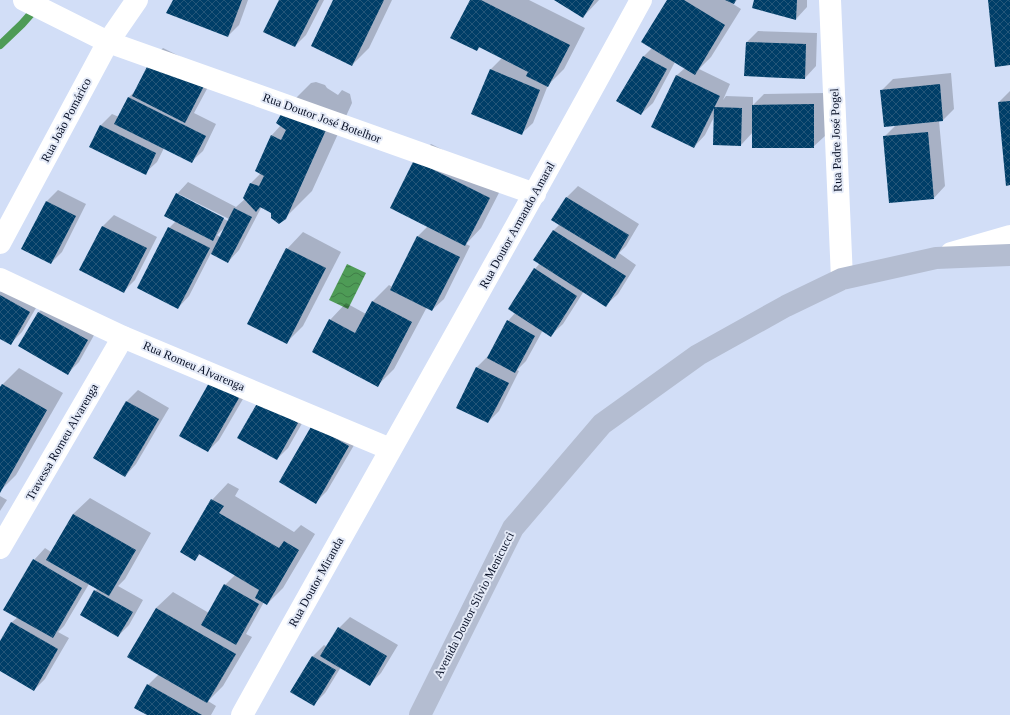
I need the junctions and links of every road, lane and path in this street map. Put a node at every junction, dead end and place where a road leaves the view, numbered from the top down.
1 (24, 0) edge
2 (137, 0) edge
3 (641, 0) edge
4 (830, 0) edge
5 (108, 42) junction
6 (535, 194) junction
7 (1010, 236) edge
8 (0, 243) edge
9 (1010, 255) edge
10 (936, 258) junction
11 (0, 279) edge
12 (842, 279) junction
13 (123, 337) junction
14 (390, 449) junction
15 (0, 548) edge
16 (242, 715) edge
17 (420, 715) edge

1 - 5 street, Rua Doutor José Botelhor
2 - 5 street, Rua João Pomárico
3 - 6 street, Rua Doutor Armando Amaral
4 - 12 street, Rua Padre José Pogel
5 - 6 street, Rua Doutor José Botelhor
5 - 8 street, Rua João Pomárico
6 - 14 street, Rua Doutor Armando Amaral
7 - 10 street
9 - 10 main road, Avenida Doutor Sílvio Menicucci
10 - 12 main road, Avenida Doutor Sílvio Menicucci
11 - 13 street, Rua Romeu Alvarenga
12 - 17 main road, Avenida Doutor Sílvio Menicucci
13 - 14 street, Rua Romeu Alvarenga
13 - 15 street, Travessa Romeu Alvarenga
14 - 16 street, Rua Doutor Miranda

